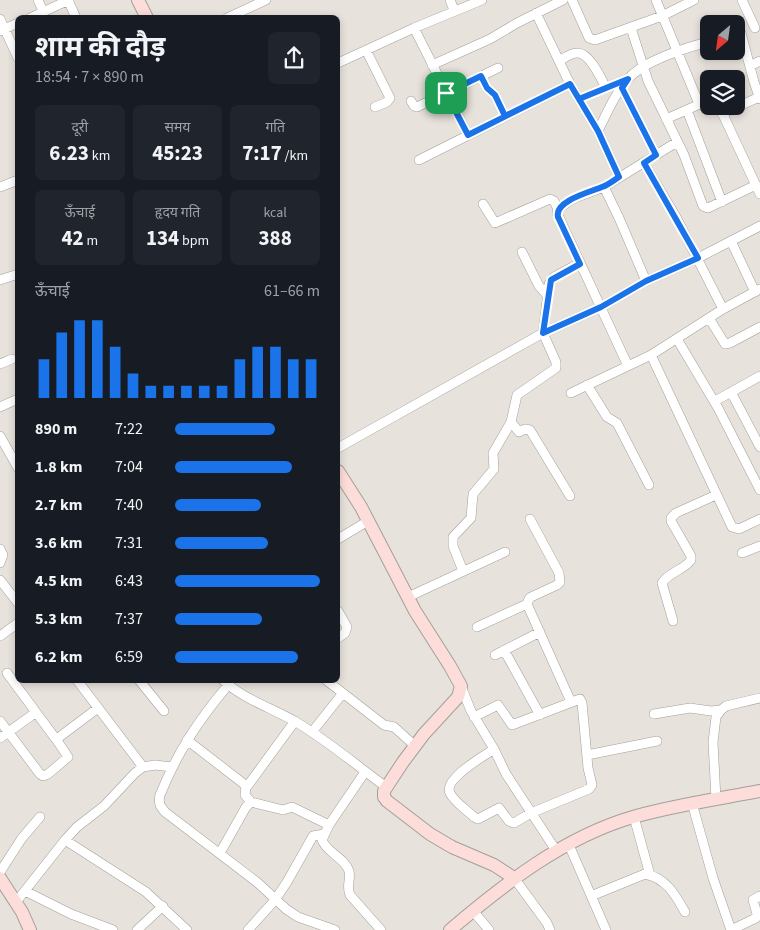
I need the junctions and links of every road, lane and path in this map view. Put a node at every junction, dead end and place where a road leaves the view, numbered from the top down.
1 (38, 0) edge
2 (69, 0) edge
3 (138, 0) edge
4 (266, 0) edge
5 (450, 0) edge
6 (482, 0) edge
7 (563, 0) edge
8 (572, 0) edge
9 (656, 0) edge
10 (694, 0) edge
11 (742, 0) edge
12 (454, 10) junction
13 (536, 13) junction
14 (42, 14) edge
15 (75, 15) edge
16 (146, 15) edge
17 (234, 15) edge
18 (662, 16) junction
19 (0, 19) edge
20 (15, 24) edge
21 (757, 27) edge
22 (414, 28) junction
23 (631, 28) junction
24 (2, 30) edge
25 (745, 32) edge
26 (700, 45) edge
27 (366, 50) junction
28 (678, 51) junction
29 (745, 51) edge
30 (15, 53) edge
31 (559, 60) junction
32 (760, 61) edge
33 (340, 62) edge
34 (432, 65) junction
35 (750, 66) junction
36 (642, 67) junction
37 (498, 68) dead end
38 (481, 76) junction
39 (628, 79) junction
40 (570, 84) junction
41 (606, 88) junction
42 (622, 88) junction
43 (446, 93) junction
44 (759, 93) edge
45 (579, 99) junction
46 (745, 99) edge
47 (411, 100) dead end
48 (699, 104) joint
49 (375, 107) dead end
50 (687, 110) junction
51 (722, 115) edge
52 (505, 116) junction
53 (666, 119) junction
54 (598, 131) junction
55 (468, 135) junction
56 (677, 142) junction
57 (656, 155) junction
58 (419, 160) dead end
59 (644, 163) junction
60 (619, 177) junction
61 (15, 181) edge
62 (0, 187) edge
63 (604, 187) junction
64 (758, 190) edge
65 (722, 202) junction
66 (483, 204) dead end
67 (558, 209) junction
68 (760, 226) edge
69 (731, 241) junction
70 (522, 252) dead end
71 (698, 258) junction
72 (580, 264) junction
73 (15, 275) edge
74 (0, 280) edge
75 (646, 281) junction
76 (758, 290) edge
77 (548, 296) junction
78 (601, 307) junction
79 (723, 309) junction
80 (709, 318) junction
81 (760, 327) edge
82 (543, 333) junction
83 (677, 339) junction
84 (651, 355) junction
85 (12, 358) dead end
86 (0, 364) edge
87 (628, 366) junction
88 (760, 376) edge
89 (587, 385) junction
90 (571, 392) dead end
91 (731, 392) junction
92 (15, 400) edge
93 (715, 401) junction
94 (0, 407) edge
95 (511, 422) junction
96 (0, 436) edge
97 (340, 447) edge
98 (760, 447) edge
99 (15, 463) edge
100 (340, 474) edge
101 (649, 485) dead end
102 (760, 490) edge
103 (716, 494) junction
104 (570, 496) dead end
105 (760, 518) edge
106 (530, 519) dead end
107 (368, 521) junction
108 (340, 537) edge
109 (760, 546) edge
110 (0, 549) edge
111 (505, 552) dead end
112 (742, 553) dead end
113 (0, 562) edge
114 (463, 571) junction
115 (0, 580) edge
116 (408, 597) junction
117 (15, 599) edge
118 (527, 604) junction
119 (340, 615) edge
120 (673, 621) dead end
121 (15, 625) edge
122 (477, 627) dead end
123 (540, 632) junction
124 (0, 636) edge
125 (340, 637) edge
126 (504, 650) junction
127 (495, 655) dead end
128 (7, 673) dead end
129 (79, 683) edge
130 (142, 683) edge
131 (224, 683) edge
132 (227, 683) edge
133 (330, 683) edge
134 (461, 686) junction
135 (343, 693) junction
136 (760, 698) edge
137 (571, 702) junction
138 (98, 708) junction
139 (164, 710) dead end
140 (721, 710) junction
141 (35, 713) junction
142 (540, 714) junction
143 (654, 714) dead end
144 (474, 717) junction
145 (0, 721) edge
146 (295, 721) junction
147 (8, 732) junction
148 (312, 732) junction
149 (0, 738) edge
150 (56, 739) junction
151 (187, 740) junction
152 (657, 741) dead end
153 (414, 745) junction
154 (494, 749) junction
155 (587, 755) junction
156 (143, 766) junction
157 (172, 767) junction
158 (365, 772) junction
159 (386, 787) junction
160 (246, 788) junction
161 (760, 791) edge
162 (716, 799) junction
163 (251, 802) junction
164 (692, 803) junction
165 (531, 813) junction
166 (40, 817) dead end
167 (634, 817) junction
168 (329, 825) junction
169 (324, 834) junction
170 (64, 840) junction
171 (569, 845) junction
172 (557, 852) junction
173 (220, 853) junction
174 (650, 875) junction
175 (514, 878) junction
176 (1, 879) edge
177 (25, 891) junction
178 (591, 896) junction
179 (760, 896) edge
180 (275, 900) junction
181 (16, 902) junction
182 (163, 906) junction
183 (473, 911) junction
184 (685, 912) dead end
185 (378, 929) edge
186 (30, 930) edge
187 (113, 930) edge
188 (137, 930) edge
189 (187, 930) edge
190 (248, 930) edge
191 (335, 930) edge
192 (450, 930) edge
193 (489, 930) edge
194 (550, 930) edge
195 (606, 930) edge
196 (731, 930) edge

1 - 14 street
2 - 14 street
2 - 15 street
3 - 16 street
4 - 17 street
5 - 12 street
6 - 12 street
7 - 13 street
8 - 23 street
9 - 18 street
10 - 18 street
11 - 21 street
12 - 22 street
13 - 31 street
13 - 34 street
18 - 23 street
18 - 28 street
19 - 24 street
20 - 24 street
21 - 25 street
22 - 27 street
22 - 34 street
23 - 36 street
24 - 30 street
26 - 28 street
27 - 33 street
27 - 49 street
28 - 36 street
28 - 48 street
29 - 35 street
31 - 40 street
31 - 41 street
32 - 35 street
34 - 43 street
35 - 44 street
36 - 39 street
36 - 53 street
37 - 38 street
38 - 43 street
38 - 52 street
39 - 41 street
39 - 42 street
40 - 45 street
40 - 52 street
41 - 45 street
42 - 54 street
42 - 57 street
43 - 47 street
43 - 55 street
44 - 46 street
45 - 54 street
48 - 50 street
50 - 53 street
50 - 65 street
51 - 64 street
52 - 55 street
53 - 56 street
54 - 60 street
55 - 58 street
56 - 57 street
56 - 65 street
57 - 59 street
59 - 60 street
59 - 71 street
60 - 63 street
61 - 62 street
63 - 67 street
63 - 75 street
64 - 65 street
66 - 67 street
67 - 72 street
68 - 69 street
69 - 71 street
69 - 76 street
70 - 77 street
71 - 75 street
71 - 79 street
72 - 77 street
72 - 78 street
73 - 74 street
75 - 78 street
76 - 79 street
77 - 82 street
78 - 82 street
78 - 87 street
79 - 80 street
80 - 81 street
80 - 83 street
82 - 95 street
82 - 97 street
83 - 84 street
83 - 93 street
84 - 87 street
84 - 103 street
85 - 86 street
87 - 89 street
88 - 91 street
89 - 90 street
89 - 101 street
91 - 93 street
91 - 98 street
92 - 94 street
93 - 102 street
95 - 104 street
95 - 114 street
96 - 99 street
100 - 107 street
103 - 105 street
103 - 120 street
106 - 118 street
107 - 108 street
107 - 116 street
109 - 112 street
110 - 113 street
111 - 114 street
114 - 116 street
115 - 117 street
116 - 134 street
118 - 122 street
118 - 123 street
119 - 125 street
121 - 124 street
123 - 126 street
123 - 137 street
126 - 127 street
126 - 142 street
128 - 141 street
129 - 138 street
130 - 139 street
131 - 151 street
132 - 146 street
133 - 135 street
134 - 144 street
134 - 153 street
135 - 148 street
135 - 153 street
136 - 140 street
137 - 142 street
137 - 155 street
138 - 150 street
138 - 156 street
140 - 143 street
140 - 162 street
141 - 147 street
141 - 150 street
142 - 144 street
144 - 154 street
145 - 147 street
146 - 148 street
146 - 160 street
147 - 149 street
147 - 150 street
148 - 158 street
151 - 157 street
151 - 160 street
152 - 155 street
153 - 159 street
154 - 165 street
154 - 165 street
155 - 165 street
156 - 157 street
156 - 170 street
157 - 173 street
158 - 159 street
158 - 168 street
159 - 175 street
160 - 163 street
161 - 162 street
162 - 164 street
163 - 168 street
163 - 173 street
164 - 167 street
164 - 196 street
165 - 172 street
166 - 176 street
167 - 171 street
167 - 174 street
168 - 169 street
169 - 180 street
169 - 185 street
170 - 177 street
170 - 182 street
171 - 172 street
171 - 178 street
172 - 175 street
173 - 180 street
174 - 178 street
174 - 184 street
175 - 183 street
175 - 194 street
176 - 181 street
177 - 181 street
177 - 187 street
178 - 195 street
179 - 196 street
180 - 190 street
180 - 191 street
181 - 186 street
182 - 188 street
182 - 189 street
183 - 192 street
183 - 193 street

